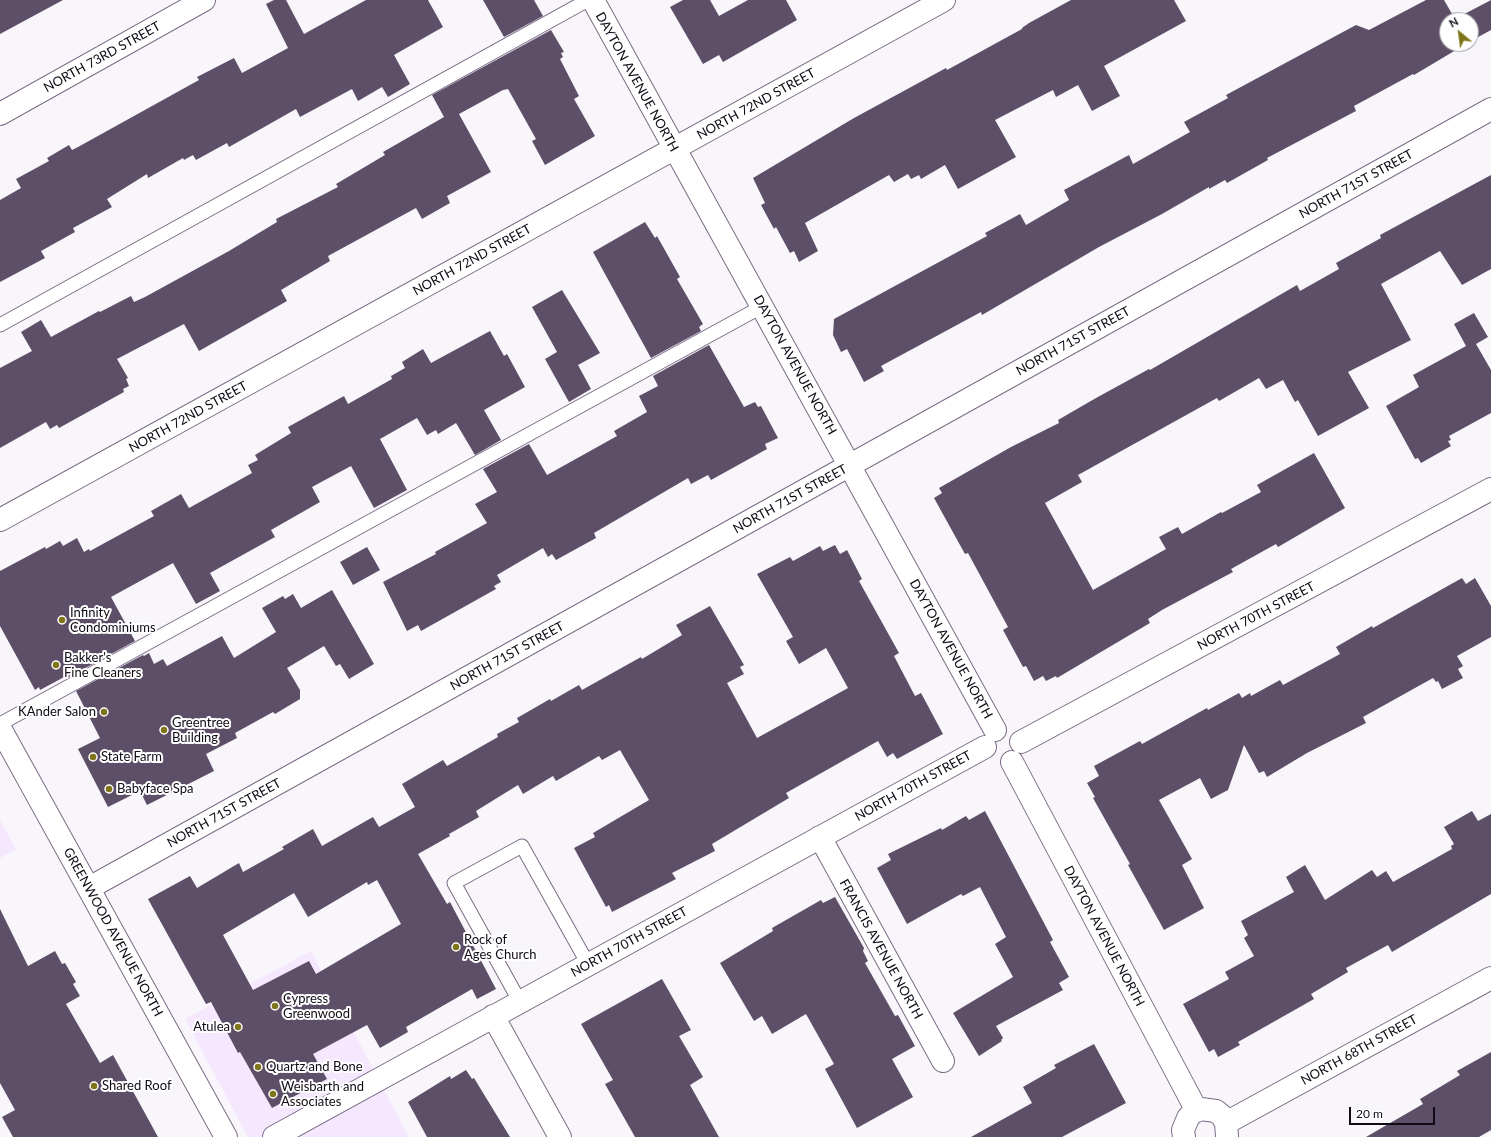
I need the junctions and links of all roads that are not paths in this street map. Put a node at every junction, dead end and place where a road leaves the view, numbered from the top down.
1 (204, 0) edge
2 (588, 0) edge
3 (593, 0) edge
4 (944, 0) edge
5 (1491, 109) edge
6 (0, 114) edge
7 (674, 150) junction
8 (763, 306) junction
9 (0, 325) edge
10 (850, 466) junction
11 (1491, 489) edge
12 (0, 520) edge
13 (0, 724) edge
14 (0, 728) edge
15 (990, 739) junction
16 (1021, 742) junction
17 (1012, 762) junction
18 (820, 836) junction
19 (89, 888) junction
20 (588, 964) junction
21 (1491, 978) edge
22 (520, 1002) junction
23 (493, 1016) junction
24 (943, 1061) dead end
25 (1197, 1111) junction
26 (1227, 1130) edge
27 (226, 1137) edge
28 (274, 1137) edge
29 (560, 1137) edge
30 (1184, 1137) edge

1 - 6 street, NORTH 73RD STREET
2 - 9 lane
3 - 7 street, DAYTON AVENUE NORTH
4 - 7 street, NORTH 72ND STREET
5 - 10 street, NORTH 71ST STREET
7 - 8 street, DAYTON AVENUE NORTH
7 - 12 street, NORTH 72ND STREET
8 - 10 street, DAYTON AVENUE NORTH
8 - 13 lane
10 - 15 street, DAYTON AVENUE NORTH
10 - 19 street, NORTH 71ST STREET
11 - 16 street, NORTH 70TH STREET
14 - 19 street, GREENWOOD AVENUE NORTH
15 - 16 street
15 - 17 street
15 - 18 street, NORTH 70TH STREET
16 - 17 street
17 - 25 street, DAYTON AVENUE NORTH
18 - 20 street, NORTH 70TH STREET
18 - 24 street, FRANCIS AVENUE NORTH
19 - 27 street, GREENWOOD AVENUE NORTH
20 - 22 street, NORTH 70TH STREET
20 - 22 lane
21 - 26 street, NORTH 68TH STREET
22 - 23 street, NORTH 70TH STREET
23 - 28 street, NORTH 70TH STREET
23 - 29 street
25 - 26 street
25 - 30 street

